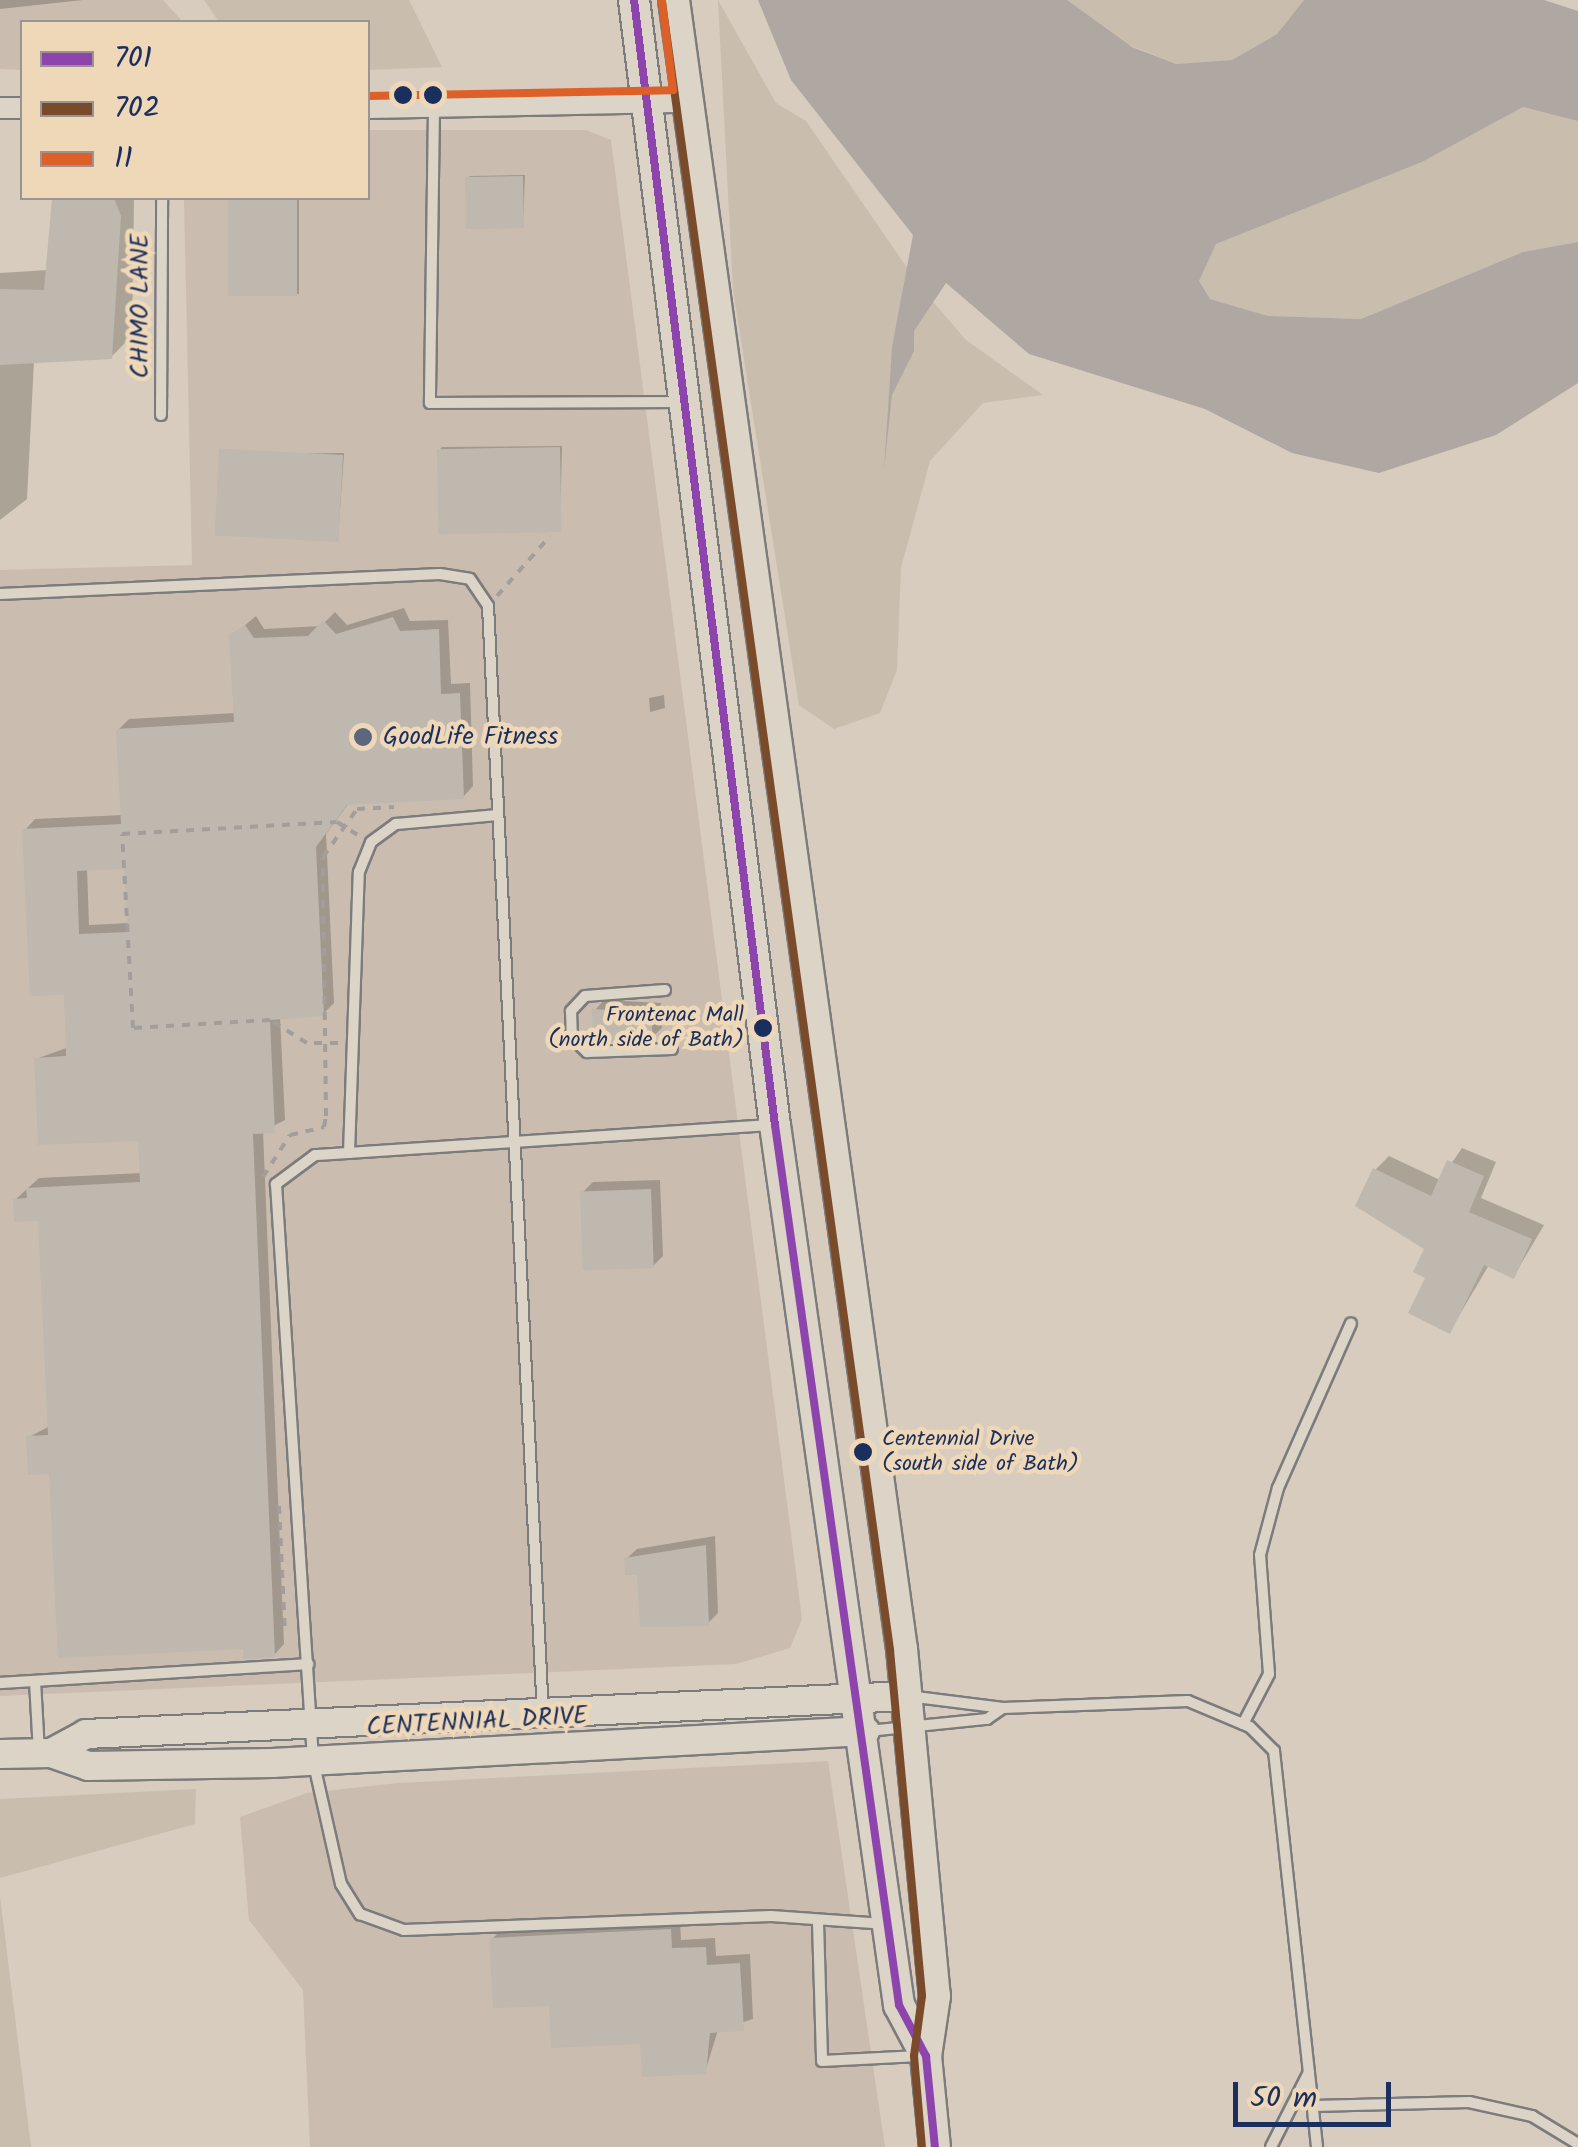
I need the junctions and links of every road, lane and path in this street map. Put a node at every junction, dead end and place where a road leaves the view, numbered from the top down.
1 (634, 0) edge
2 (674, 0) edge
3 (687, 102) junction
4 (649, 107) junction
5 (370, 108) edge
6 (434, 108) junction
7 (162, 200) edge
8 (686, 402) junction
9 (161, 415) dead end
10 (550, 536) dead end
11 (0, 594) edge
12 (488, 606) junction
13 (496, 816) junction
14 (371, 842) junction
15 (666, 990) dead end
16 (358, 1044) junction
17 (672, 1049) dead end
18 (775, 1125) junction
19 (517, 1144) junction
20 (349, 1153) junction
21 (1351, 1323) dead end
22 (308, 1664) junction
23 (35, 1681) junction
24 (0, 1683) edge
25 (860, 1693) junction
26 (1002, 1708) junction
27 (909, 1712) junction
28 (544, 1719) junction
29 (1243, 1724) junction
30 (311, 1730) junction
31 (866, 1731) junction
32 (45, 1753) junction
33 (0, 1754) edge
34 (313, 1760) junction
35 (818, 1923) junction
36 (892, 1924) junction
37 (926, 2056) junction
38 (1311, 2069) junction
39 (1314, 2106) junction
40 (1571, 2143) edge
41 (935, 2147) edge
42 (1271, 2147) edge
43 (1317, 2147) edge

1 - 4 main road
2 - 3 main road
3 - 4 street
3 - 27 main road
4 - 6 street
4 - 8 main road
5 - 6 street
6 - 8 lane
7 - 9 lane, CHIMO LANE
8 - 18 main road
10 - 12 path
11 - 12 lane
12 - 13 lane
13 - 14 lane
13 - 19 lane
14 - 16 lane
14 - 16 path
15 - 17 lane
16 - 20 lane
18 - 19 lane
18 - 25 main road
19 - 20 lane
19 - 28 lane
20 - 22 lane
21 - 29 lane
22 - 23 lane
22 - 30 lane
23 - 24 lane
23 - 32 lane
25 - 27 main road, CENTENNIAL DRIVE
25 - 28 main road, CENTENNIAL DRIVE
25 - 31 main road
26 - 27 lane
26 - 27 lane
26 - 29 lane
27 - 31 lane
27 - 37 main road
28 - 30 main road, CENTENNIAL DRIVE
29 - 38 lane
30 - 32 main road, CENTENNIAL DRIVE
30 - 34 lane
31 - 34 main road, CENTENNIAL DRIVE
31 - 36 main road
32 - 33 main road, CENTENNIAL DRIVE
32 - 34 main road, CENTENNIAL DRIVE
34 - 35 lane
35 - 36 lane
35 - 37 lane
36 - 37 main road
37 - 41 main road
38 - 39 lane
38 - 42 lane
39 - 40 lane
39 - 43 lane

